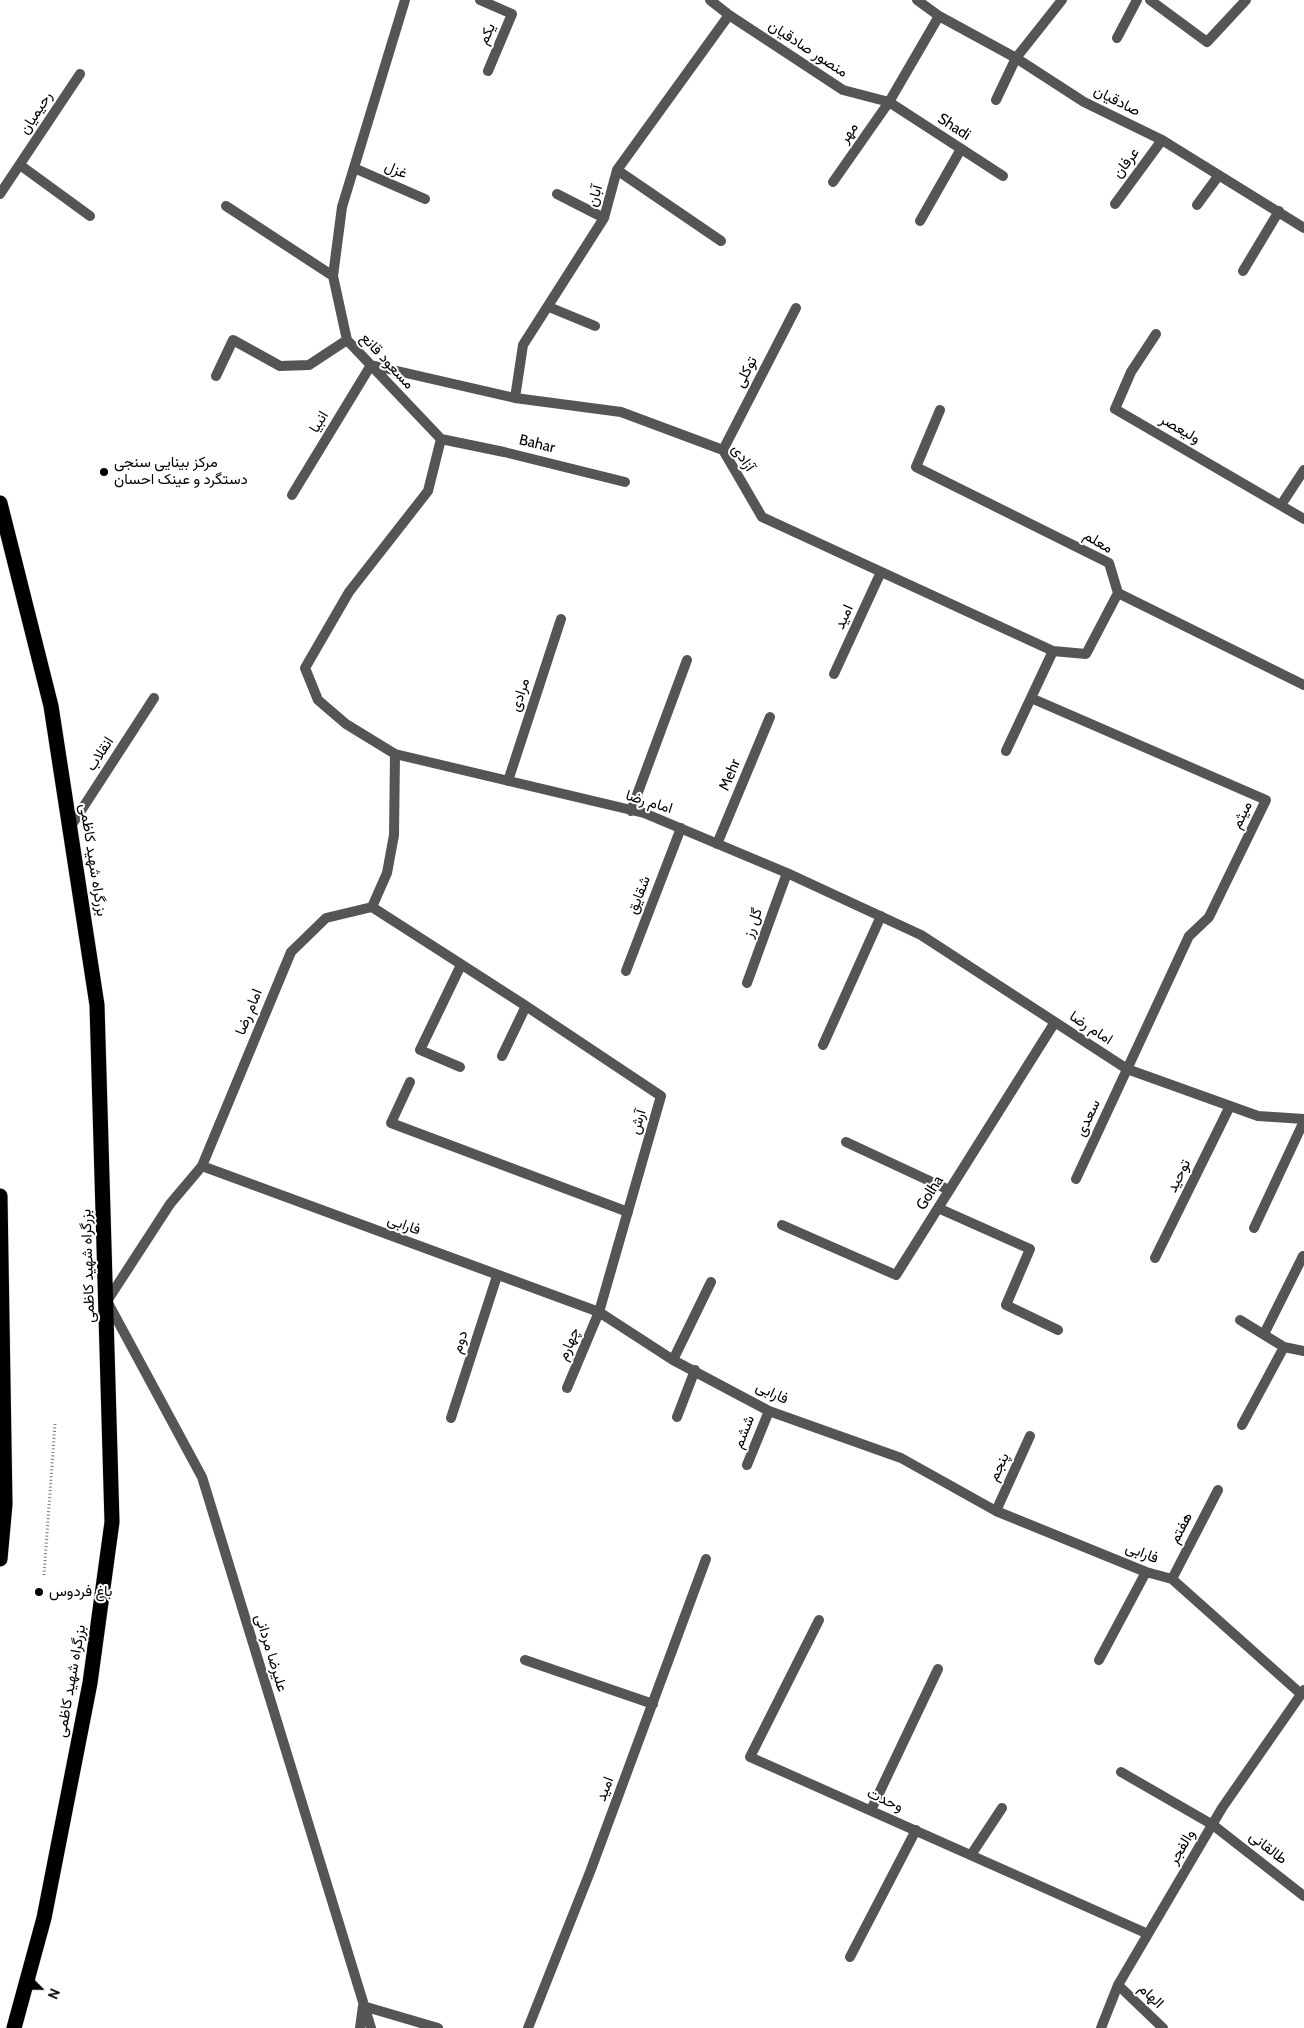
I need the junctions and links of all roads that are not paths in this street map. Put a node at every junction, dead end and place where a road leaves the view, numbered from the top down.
1 (405, 0) edge
2 (480, 0) edge
3 (710, 0) edge
4 (918, 0) edge
5 (1062, 0) edge
6 (1137, 0) edge
7 (1150, 0) edge
8 (1246, 0) edge
9 (729, 15) junction
10 (939, 16) junction
11 (1117, 38) dead end
12 (1016, 58) junction
13 (488, 71) dead end
14 (80, 74) dead end
15 (996, 100) dead end
16 (889, 102) junction
17 (1162, 140) junction
18 (961, 149) junction
19 (20, 165) junction
20 (354, 168) junction
21 (618, 170) junction
22 (1219, 175) junction
23 (1003, 176) dead end
24 (833, 182) dead end
25 (0, 194) edge
26 (558, 194) dead end
27 (426, 198) dead end
28 (1115, 204) dead end
29 (1196, 205) dead end
30 (226, 206) dead end
31 (1279, 211) junction
32 (90, 216) dead end
33 (604, 218) junction
34 (920, 221) dead end
35 (1304, 228) edge
36 (722, 241) dead end
37 (1243, 271) dead end
38 (333, 276) junction
39 (549, 307) junction
40 (796, 308) dead end
41 (595, 326) dead end
42 (1156, 334) dead end
43 (347, 340) junction
44 (371, 365) junction
45 (216, 376) dead end
46 (516, 398) junction
47 (940, 410) dead end
48 (441, 440) junction
49 (723, 450) junction
50 (1304, 470) edge
51 (625, 482) dead end
52 (292, 495) dead end
53 (0, 503) edge
54 (1281, 505) junction
55 (1304, 519) edge
56 (881, 572) junction
57 (1118, 593) junction
58 (561, 619) dead end
59 (1053, 651) junction
60 (687, 660) dead end
61 (834, 674) dead end
62 (1304, 685) edge
63 (154, 698) dead end
64 (1031, 698) junction
65 (770, 717) dead end
66 (1006, 751) dead end
67 (395, 754) junction
68 (508, 781) junction
69 (632, 811) junction
70 (71, 826) junction
71 (681, 828) junction
72 (717, 844) junction
73 (787, 874) junction
74 (372, 907) junction
75 (881, 916) junction
76 (461, 965) junction
77 (626, 972) dead end
78 (747, 982) dead end
79 (526, 1006) junction
80 (1055, 1022) junction
81 (823, 1045) dead end
82 (502, 1056) dead end
83 (460, 1067) dead end
84 (1127, 1069) junction
85 (410, 1082) dead end
86 (1230, 1106) junction
87 (1304, 1120) edge
88 (846, 1142) dead end
89 (202, 1166) junction
90 (1076, 1179) dead end
91 (949, 1190) junction
92 (0, 1196) edge
93 (938, 1208) junction
94 (628, 1212) junction
95 (782, 1225) dead end
96 (1254, 1228) dead end
97 (1303, 1256) dead end
98 (1155, 1258) dead end
99 (497, 1276) junction
100 (711, 1282) dead end
101 (107, 1301) junction
102 (599, 1312) junction
103 (1240, 1320) dead end
104 (1058, 1330) dead end
105 (1264, 1334) junction
106 (1284, 1347) junction
107 (1304, 1351) edge
108 (673, 1360) junction
109 (695, 1370) junction
110 (567, 1388) dead end
111 (769, 1411) junction
112 (677, 1417) dead end
113 (451, 1418) dead end
114 (1242, 1425) dead end
115 (1030, 1436) dead end
116 (747, 1466) dead end
117 (1218, 1490) dead end
118 (996, 1511) junction
119 (0, 1551) edge
120 (706, 1560) dead end
121 (1146, 1572) junction
122 (1172, 1579) junction
123 (819, 1620) dead end
124 (525, 1660) dead end
125 (1100, 1660) dead end
126 (938, 1670) dead end
127 (1303, 1692) edge
128 (653, 1704) junction
129 (1121, 1772) dead end
130 (1002, 1808) dead end
131 (871, 1810) junction
132 (1213, 1824) junction
133 (916, 1830) junction
134 (971, 1854) junction
135 (1304, 1896) edge
136 (1148, 1934) junction
137 (850, 1956) dead end
138 (1118, 1985) junction
139 (363, 2006) junction
140 (14, 2028) edge
141 (360, 2028) edge
142 (371, 2028) edge
143 (438, 2028) edge
144 (528, 2028) edge
145 (1101, 2028) edge
146 (1163, 2028) edge

1 - 20 street, مسعود قانع
2 - 13 street, یکم
3 - 9 street, منصور صادقیان
4 - 10 street, صادقیان
5 - 12 street
6 - 11 street
7 - 8 street
9 - 16 street, منصور صادقیان
9 - 21 street, آبان
10 - 12 street, صادقیان
10 - 16 street
12 - 15 street
12 - 17 street, صادقیان
14 - 19 street, رحیمیان
16 - 18 street, Shadi
16 - 24 street, مهر
17 - 22 street, صادقیان
17 - 28 street, عرفان
18 - 23 street, Shadi
18 - 34 street
19 - 25 street, رحیمیان
19 - 32 street
20 - 27 street, غزل
20 - 38 street, مسعود قانع
21 - 33 street, آبان
21 - 36 street
22 - 29 street
22 - 31 street, صادقیان
26 - 33 street
30 - 38 street
31 - 35 street, صادقیان
31 - 37 street
33 - 39 street, آبان
38 - 43 street, مسعود قانع
39 - 41 street
39 - 46 street, آبان
40 - 49 street, توکلی
42 - 54 street, ولیعصر
43 - 44 street, مسعود قانع
43 - 45 street
44 - 46 street, آزادی
44 - 48 street, مسعود قانع
44 - 52 street, انبیا
46 - 49 street, آزادی
47 - 57 street, معلم
48 - 51 street, Bahar
48 - 67 street, امام رضا
49 - 56 street, آزادی
50 - 54 street
53 - 70 highway, بزرگراه شهید کاظمی
54 - 55 street, ولیعصر
56 - 59 street, آزادی
56 - 61 street, امید
57 - 59 street, آزادی
57 - 62 street
58 - 68 street, مرادی
59 - 64 street
60 - 69 street
63 - 70 street, انقلاب
64 - 66 street
64 - 84 street, میثم
65 - 72 street, Mehr
67 - 68 street, امام رضا
67 - 74 street
68 - 69 street, امام رضا
69 - 71 street, امام رضا
70 - 101 highway, بزرگراه شهید کاظمی
71 - 72 street, امام رضا
71 - 77 street, شقایق
72 - 73 street, امام رضا
73 - 75 street, امام رضا
73 - 78 street, گل رز
74 - 76 street, آرش
74 - 89 street, امام رضا
75 - 80 street, امام رضا
75 - 81 street
76 - 79 street, آرش
76 - 83 street
79 - 82 street
79 - 94 street, آرش
80 - 84 street, امام رضا
80 - 91 street, Golha
84 - 86 street, امام رضا
84 - 90 street, سعدی
85 - 94 street
86 - 87 street, امام رضا
86 - 98 street, توحید
87 - 96 street
88 - 91 street
89 - 99 street, فارابی
89 - 101 street, امام رضا
91 - 93 street, Golha
92 - 119 highway
93 - 95 street, Golha
93 - 104 street
94 - 102 street, آرش
97 - 105 street
99 - 102 street, فارابی
99 - 113 street, دوم
100 - 108 street
101 - 139 street, علیرضا مردانی
101 - 140 highway, بزرگراه شهید کاظمی
102 - 108 street, فارابی
102 - 110 street, چهارم
103 - 105 street
105 - 106 street
106 - 107 street
106 - 114 street
108 - 109 street, فارابی
109 - 111 street, فارابی
109 - 112 street
111 - 116 street, ششم
111 - 118 street, فارابی
115 - 118 street, پنجم
117 - 122 street, هفتم
118 - 121 street, فارابی
120 - 128 street, امید
121 - 122 street, فارابی
121 - 125 street
122 - 127 street, فارابی
123 - 131 street, وحدت
124 - 128 street
126 - 131 street
127 - 132 street, والفجر
128 - 144 street, امید
129 - 132 street, طالقانی
130 - 134 street
131 - 133 street, وحدت
132 - 135 street, طالقانی
132 - 136 street, والفجر
133 - 134 street, وحدت
133 - 137 street
134 - 136 street, وحدت
136 - 138 street, والفجر
138 - 145 street, والفجر
138 - 146 street, الهام
139 - 141 street
139 - 142 street, علیرضا مردانی
139 - 143 street

